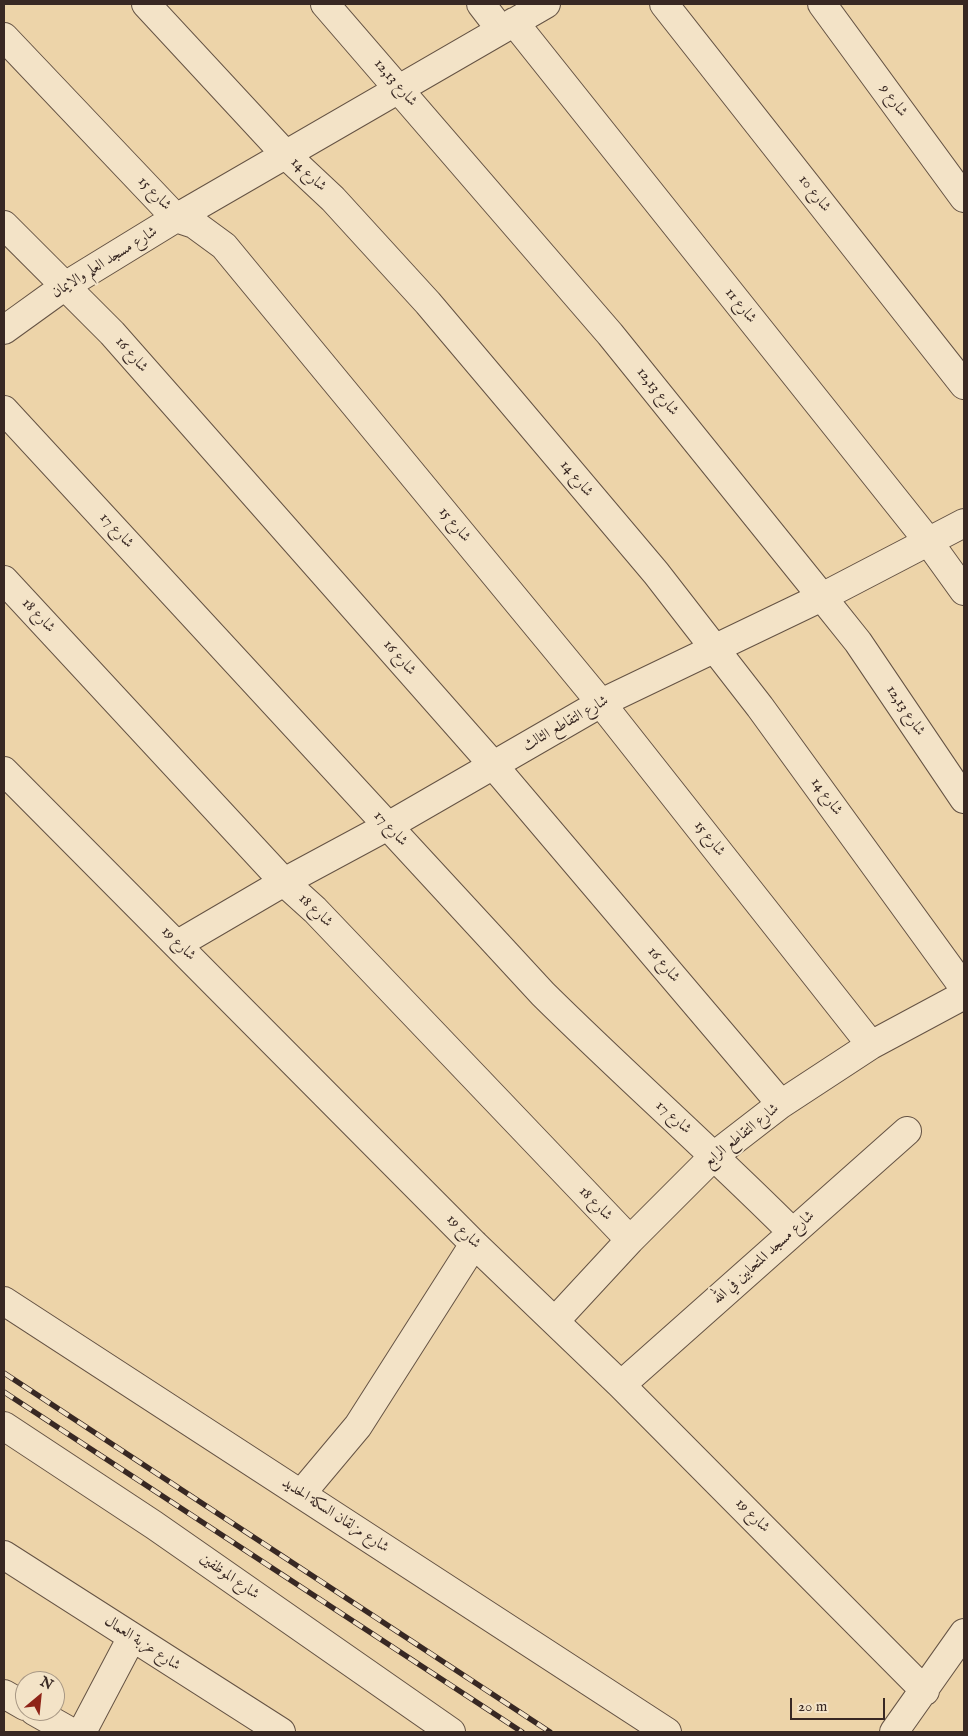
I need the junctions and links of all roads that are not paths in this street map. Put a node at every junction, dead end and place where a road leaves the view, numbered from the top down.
1 (146, 4) edge
2 (325, 4) edge
3 (481, 4) edge
4 (546, 4) edge
5 (664, 4) edge
6 (822, 4) edge
7 (508, 26) junction
8 (4, 38) edge
9 (400, 89) junction
10 (286, 155) junction
11 (964, 198) edge
12 (176, 218) junction
13 (4, 225) edge
14 (65, 286) junction
15 (4, 330) edge
16 (964, 385) edge
17 (4, 410) edge
18 (964, 523) edge
19 (928, 540) junction
20 (4, 580) edge
21 (964, 591) edge
22 (822, 597) junction
23 (714, 648) junction
24 (601, 703) junction
25 (494, 766) junction
26 (4, 771) edge
27 (964, 799) edge
28 (388, 826) junction
29 (284, 882) junction
30 (178, 944) junction
31 (964, 988) edge
32 (964, 995) edge
33 (871, 1045) junction
34 (780, 1104) junction
35 (907, 1131) dead end
36 (715, 1155) junction
37 (792, 1232) junction
38 (630, 1240) junction
39 (474, 1244) junction
40 (4, 1301) edge
41 (555, 1321) junction
42 (621, 1385) junction
43 (4, 1426) edge
44 (301, 1494) junction
45 (4, 1555) edge
46 (964, 1633) edge
47 (132, 1637) junction
48 (925, 1691) junction
49 (4, 1694) edge
50 (15, 1700) edge
51 (52, 1721) edge
52 (270, 1729) edge
53 (71, 1732) edge
54 (82, 1732) edge
55 (451, 1732) edge
56 (667, 1732) edge
57 (894, 1732) edge

1 - 10 street, شارع 14
2 - 9 street, شارع 12,13
3 - 7 street, شارع 11
4 - 7 street, شارع مسجد العلم والايمان
5 - 16 street, شارع 10
6 - 11 street, شارع 9
7 - 9 street, شارع مسجد العلم والايمان
7 - 19 street, شارع 11
8 - 12 street, شارع 15
9 - 10 street, شارع مسجد العلم والايمان
9 - 22 street, شارع 12,13
10 - 12 street, شارع مسجد العلم والايمان
10 - 23 street, شارع 14
12 - 14 street, شارع مسجد العلم والايمان
12 - 24 street, شارع 15
13 - 14 street, شارع 16
14 - 15 street, شارع مسجد العلم والايمان
14 - 25 street, شارع 16
17 - 28 street, شارع 17
18 - 19 street, شارع التقاطع الثالث
19 - 21 street, شارع 11
19 - 22 street, شارع التقاطع الثالث
20 - 29 street, شارع 18
22 - 23 street, شارع التقاطع الثالث
22 - 27 street, شارع 12,13
23 - 24 street, شارع التقاطع الثالث
23 - 31 street, شارع 14
24 - 25 street, شارع التقاطع الثالث
24 - 33 street, شارع 15
25 - 28 street, شارع التقاطع الثالث
25 - 34 street, شارع 16
26 - 30 street, شارع 19
28 - 29 street, شارع التقاطع الثالث
28 - 36 street, شارع 17
29 - 30 street, شارع التقاطع الثالث
29 - 38 street, شارع 18
30 - 39 street, شارع 19
32 - 33 street, شارع التقاطع الرابع
33 - 34 street, شارع التقاطع الرابع
34 - 36 street, شارع التقاطع الرابع
35 - 37 street, شارع مسجد المتحابين في الله
36 - 37 street, شارع 17
36 - 38 street, شارع التقاطع الرابع
37 - 42 street, شارع مسجد المتحابين في الله
38 - 41 street, شارع التقاطع الرابع
39 - 41 street, شارع 19
39 - 44 street
40 - 44 street, شارع مزلقان السكة الحديد
41 - 42 street, شارع 19
42 - 48 street, شارع 19
43 - 55 street, شارع الموظفين
44 - 56 street, شارع مزلقان السكة الحديد
45 - 47 street, شارع عزبة العمال
46 - 48 street
47 - 52 street, شارع عزبة العمال
47 - 54 street
48 - 57 street
49 - 50 street
51 - 53 street

